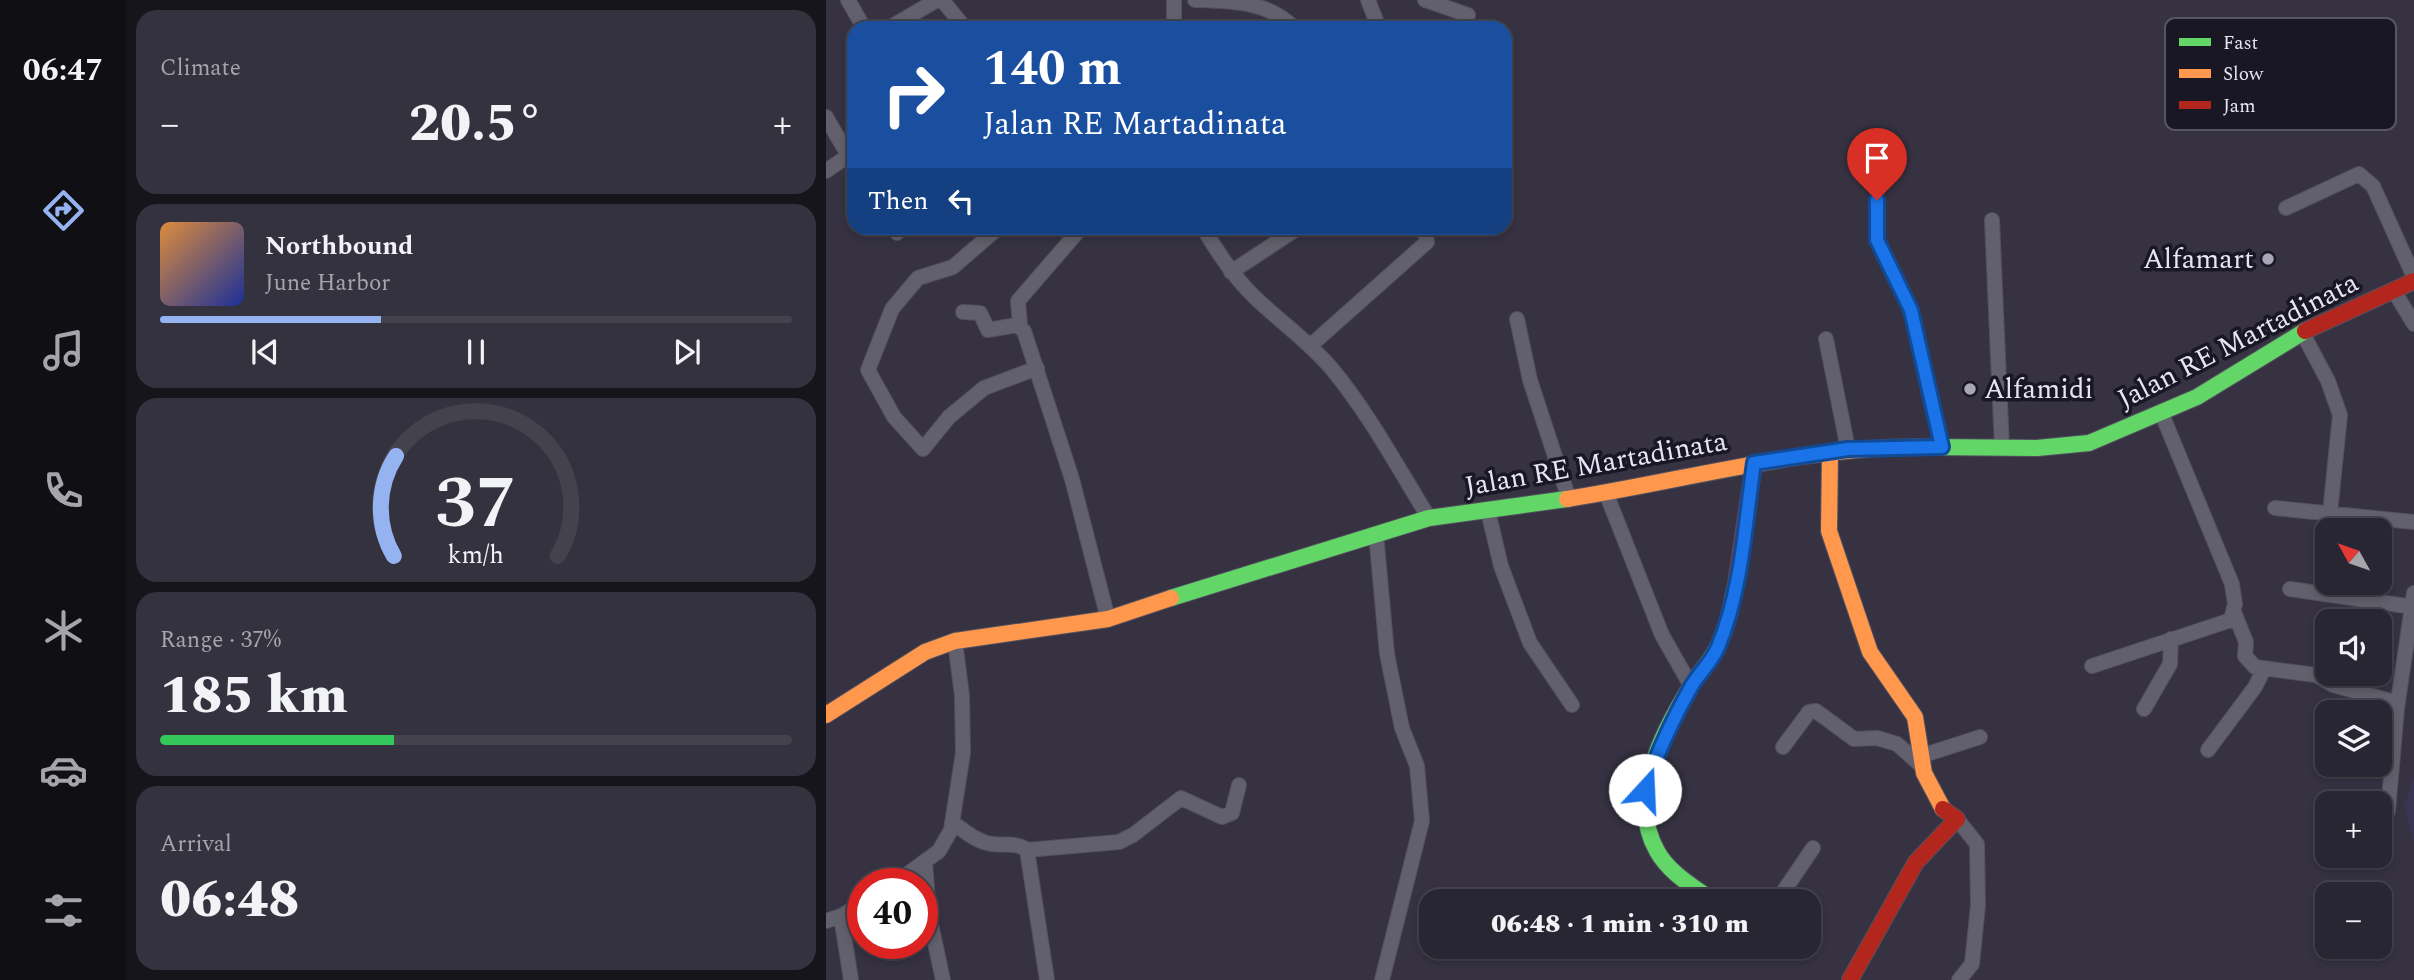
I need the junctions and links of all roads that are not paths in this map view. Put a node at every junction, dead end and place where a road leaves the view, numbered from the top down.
1 (848, 0) edge
2 (940, 0) edge
3 (1174, 0) edge
4 (1195, 0) edge
5 (1368, 0) edge
6 (1425, 0) edge
7 (1468, 15) dead end
8 (860, 21) edge
9 (902, 21) edge
10 (959, 21) edge
11 (1174, 21) edge
12 (1284, 21) edge
13 (1376, 21) edge
14 (826, 117) edge
15 (847, 149) edge
16 (847, 160) edge
17 (826, 171) edge
18 (1877, 200) dead end
19 (2286, 208) dead end
20 (1992, 220) dead end
21 (990, 235) edge
22 (1075, 235) edge
23 (1208, 235) edge
24 (1287, 235) edge
25 (1425, 235) edge
26 (1230, 272) junction
27 (2414, 279) edge
28 (2394, 291) junction
29 (963, 313) dead end
30 (1517, 319) dead end
31 (2414, 324) edge
32 (1020, 326) junction
33 (2302, 332) junction
34 (1826, 338) dead end
35 (1310, 346) junction
36 (1037, 369) junction
37 (2161, 412) junction
38 (1942, 447) junction
39 (2002, 448) junction
40 (1848, 449) junction
41 (1830, 453) junction
42 (1754, 463) junction
43 (1606, 493) junction
44 (1569, 499) junction
45 (2275, 508) dead end
46 (1488, 511) junction
47 (2330, 513) junction
48 (1429, 518) junction
49 (2414, 522) edge
50 (1377, 534) junction
51 (2290, 589) dead end
52 (2413, 600) edge
53 (2234, 612) junction
54 (1108, 619) junction
55 (2171, 639) junction
56 (955, 641) junction
57 (2092, 666) dead end
58 (2264, 668) junction
59 (1691, 686) junction
60 (2398, 703) junction
61 (1572, 705) dead end
62 (2144, 709) dead end
63 (826, 715) edge
64 (1980, 737) dead end
65 (1783, 747) dead end
66 (2208, 750) dead end
67 (1922, 762) junction
68 (1238, 785) dead end
69 (2390, 791) edge
70 (1957, 820) junction
71 (952, 822) junction
72 (1813, 848) dead end
73 (1027, 850) junction
74 (925, 862) junction
75 (917, 868) edge
76 (1695, 889) edge
77 (1785, 889) edge
78 (847, 912) edge
79 (841, 916) junction
80 (826, 921) edge
81 (851, 980) edge
82 (943, 980) edge
83 (1047, 980) edge
84 (1382, 980) edge
85 (1850, 980) edge
86 (1959, 980) edge

1 - 8 street
2 - 9 street
2 - 10 street
3 - 11 street
4 - 12 street
5 - 13 street
6 - 7 street
14 - 15 street
16 - 17 street
18 - 38 street
19 - 27 street
20 - 39 street
21 - 36 street
22 - 32 street
23 - 26 street
24 - 26 street
25 - 35 street
26 - 35 street
27 - 28 main road, Jalan RE Martadinata
28 - 31 street
28 - 33 main road, Jalan RE Martadinata
29 - 32 street
30 - 44 street
32 - 36 street
33 - 37 main road, Jalan RE Martadinata
33 - 47 street
34 - 40 street
35 - 48 street
36 - 54 street
37 - 39 main road, Jalan RE Martadinata
37 - 53 street
38 - 39 main road, Jalan RE Martadinata
38 - 40 main road, Jalan RE Martadinata
40 - 41 main road, Jalan RE Martadinata
41 - 42 main road, Jalan RE Martadinata
41 - 67 main road
42 - 43 main road, Jalan RE Martadinata
42 - 59 main road
43 - 44 main road, Jalan RE Martadinata
43 - 59 street
44 - 46 main road, Jalan RE Martadinata
45 - 47 street
46 - 48 main road, Jalan RE Martadinata
46 - 61 street
47 - 49 street
48 - 50 main road, Jalan RE Martadinata
50 - 54 main road, Jalan RE Martadinata
50 - 84 street
51 - 52 street
52 - 60 street
53 - 55 street
53 - 58 street
54 - 56 main road, Jalan RE Martadinata
55 - 57 street
55 - 62 street
56 - 63 main road, Jalan RE Martadinata
56 - 71 street
58 - 60 street
58 - 66 street
59 - 76 main road
60 - 69 street
64 - 67 street
65 - 67 street
67 - 70 main road
68 - 73 street
70 - 85 main road
70 - 86 street
71 - 73 street
71 - 74 street
72 - 77 street
73 - 83 street
74 - 75 street
74 - 82 street
78 - 79 street
79 - 80 street
79 - 81 street

